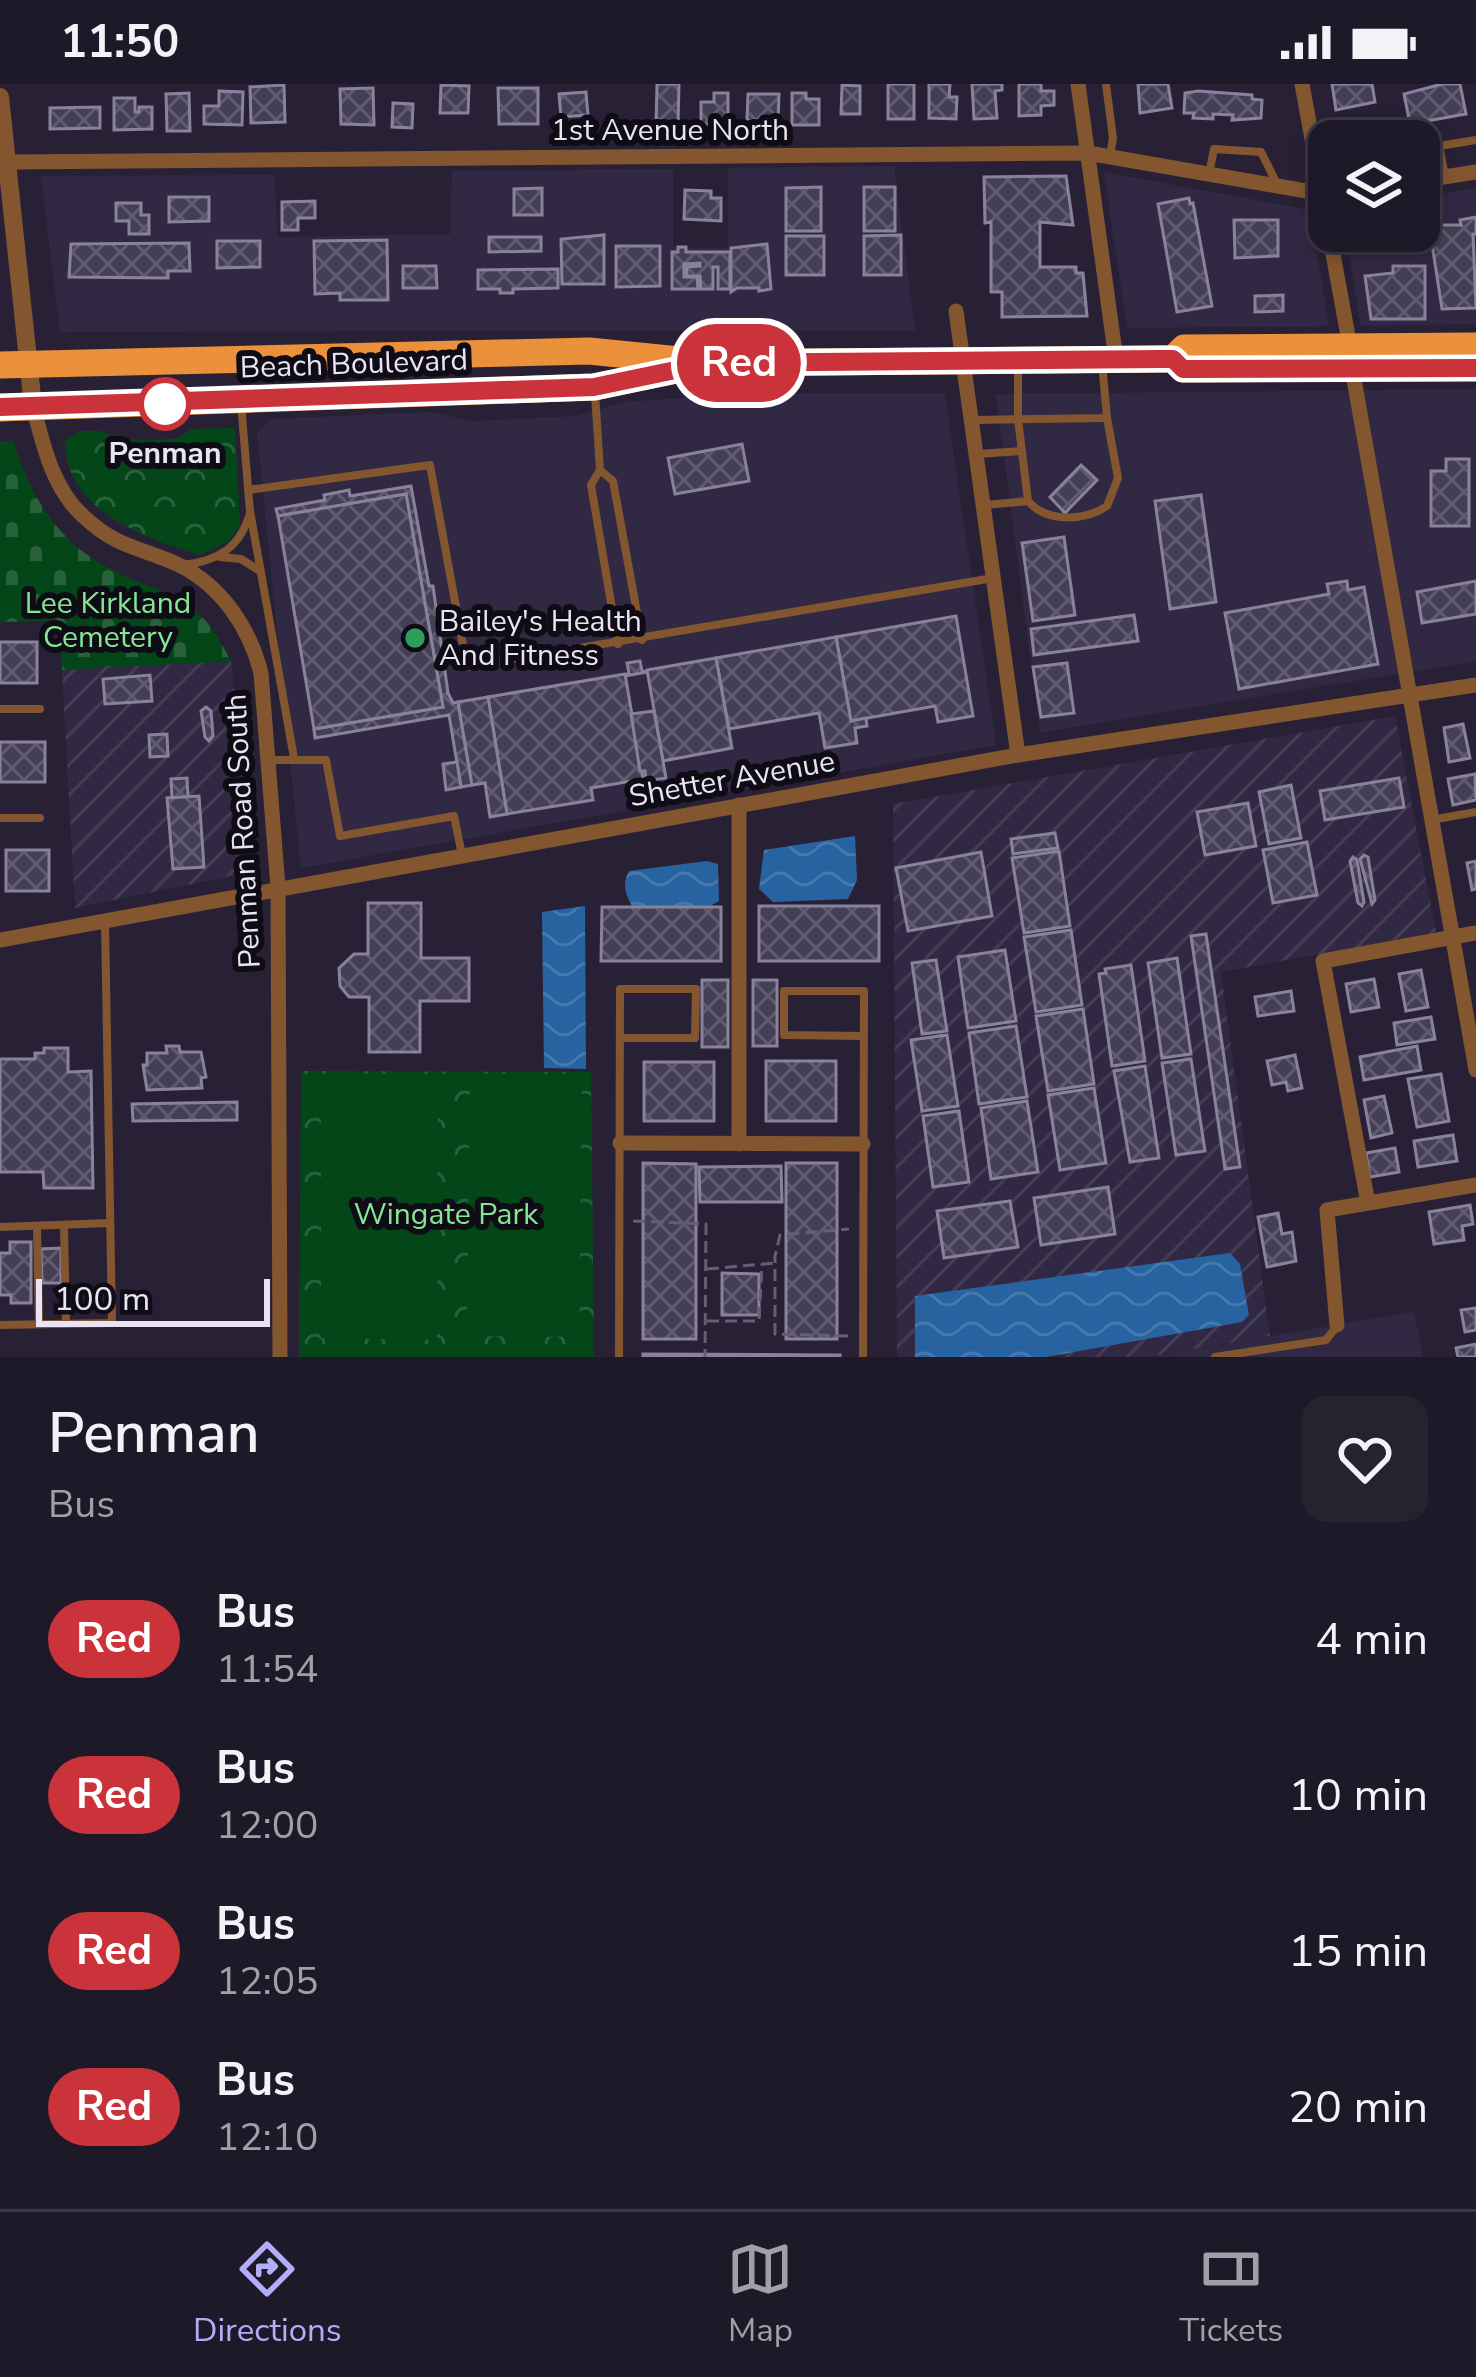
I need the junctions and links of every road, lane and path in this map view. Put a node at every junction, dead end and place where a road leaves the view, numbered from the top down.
1 (1078, 84) edge
2 (1106, 84) edge
3 (1302, 84) edge
4 (0, 97) edge
5 (1309, 120) edge
6 (1476, 140) edge
7 (1088, 153) junction
8 (1109, 157) junction
9 (5, 171) edge
10 (1476, 172) edge
11 (1209, 176) junction
12 (1445, 177) junction
13 (1440, 178) edge
14 (1278, 188) junction
15 (1308, 193) edge
16 (1334, 252) edge
17 (956, 311) dead end
18 (1476, 346) edge
19 (590, 351) junction
20 (1351, 358) junction
21 (1109, 359) junction
22 (1173, 359) junction
23 (1018, 360) junction
24 (963, 361) junction
25 (709, 363) junction
26 (14, 365) edge
27 (1476, 368) edge
28 (594, 387) junction
29 (241, 401) junction
30 (34, 406) junction
31 (0, 408) edge
32 (1107, 418) junction
33 (1018, 419) junction
34 (971, 420) junction
35 (1021, 451) junction
36 (976, 454) junction
37 (599, 470) junction
38 (248, 490) junction
39 (1028, 501) junction
40 (983, 505) junction
41 (250, 511) junction
42 (220, 557) junction
43 (180, 566) junction
44 (262, 572) junction
45 (993, 578) junction
46 (642, 640) junction
47 (618, 644) junction
48 (1476, 685) edge
49 (1409, 696) junction
50 (40, 709) dead end
51 (0, 710) edge
52 (1018, 754) junction
53 (294, 758) junction
54 (270, 760) junction
55 (739, 805) junction
56 (1476, 812) edge
57 (0, 818) edge
58 (40, 818) dead end
59 (1431, 820) junction
60 (462, 855) junction
61 (278, 887) junction
62 (105, 920) junction
63 (1476, 933) edge
64 (1452, 938) junction
65 (0, 940) edge
66 (864, 1036) junction
67 (620, 1037) junction
68 (1476, 1070) edge
69 (620, 1143) junction
70 (739, 1144) junction
71 (863, 1144) junction
72 (1476, 1184) edge
73 (1367, 1203) junction
74 (620, 1220) junction
75 (110, 1223) junction
76 (64, 1225) junction
77 (37, 1226) junction
78 (0, 1227) edge
79 (863, 1228) junction
80 (775, 1263) junction
81 (762, 1264) junction
82 (706, 1269) junction
83 (706, 1321) junction
84 (39, 1324) junction
85 (66, 1324) junction
86 (0, 1325) edge
87 (1337, 1325) joint
88 (863, 1336) junction
89 (1272, 1353) edge
90 (280, 1357) edge
91 (619, 1357) edge
92 (705, 1357) edge
93 (862, 1357) edge
94 (1215, 1357) edge

1 - 7 street
2 - 8 lane
3 - 5 street
4 - 9 street
6 - 12 lane
7 - 8 street, 1st Avenue North
7 - 9 street, 1st Avenue North
7 - 21 street
8 - 11 street, 1st Avenue North
9 - 26 street
10 - 12 street
11 - 14 street, 1st Avenue North
11 - 14 lane
12 - 13 street
14 - 15 street, 1st Avenue North
16 - 20 street
17 - 24 street
18 - 20 highway
19 - 25 highway
19 - 26 highway
19 - 28 lane
20 - 22 highway
20 - 22 highway
20 - 27 highway
20 - 49 street
21 - 22 highway
21 - 23 highway
21 - 32 lane
23 - 24 highway
23 - 33 lane
24 - 25 highway
24 - 34 street
25 - 28 highway, Beach Boulevard
26 - 30 street
28 - 29 highway, Beach Boulevard
28 - 37 lane
29 - 30 highway, Beach Boulevard
29 - 38 lane
30 - 31 highway, Beach Boulevard
30 - 43 street, Penman Road South
32 - 33 lane
32 - 39 lane
33 - 34 lane
33 - 35 lane
34 - 36 street
35 - 36 lane
35 - 39 lane
36 - 40 street
37 - 46 lane
37 - 47 lane
38 - 41 lane
38 - 47 lane
39 - 40 lane
40 - 45 street
41 - 42 lane
41 - 44 lane
42 - 43 lane
42 - 44 lane
43 - 54 street, Penman Road South
44 - 53 lane
45 - 46 lane
45 - 52 street
46 - 47 lane
48 - 49 street, Shetter Avenue
49 - 52 street, Shetter Avenue
49 - 59 street
50 - 51 lane
52 - 55 street, Shetter Avenue
53 - 54 lane
53 - 60 lane
54 - 61 street, Penman Road South
55 - 60 street, Shetter Avenue
55 - 70 street
56 - 59 lane
57 - 58 lane
59 - 64 street
60 - 61 street, Shetter Avenue
61 - 62 street, Shetter Avenue
61 - 90 street, Penman Road South
62 - 65 street, Shetter Avenue
62 - 75 lane
63 - 64 street
64 - 68 street
64 - 73 street
66 - 66 lane
66 - 71 lane
67 - 67 lane
67 - 69 lane
69 - 70 street
69 - 74 lane
70 - 71 street
71 - 79 lane
72 - 73 street
73 - 87 street
74 - 82 path
74 - 91 lane
75 - 76 lane
75 - 85 lane
76 - 77 lane
76 - 85 lane
77 - 78 lane
77 - 84 lane
79 - 80 path
79 - 88 lane
80 - 81 path
80 - 88 path
81 - 82 path
81 - 83 path
82 - 83 path
83 - 92 path
84 - 85 lane
84 - 86 lane
87 - 89 lane
88 - 93 lane
89 - 94 lane

